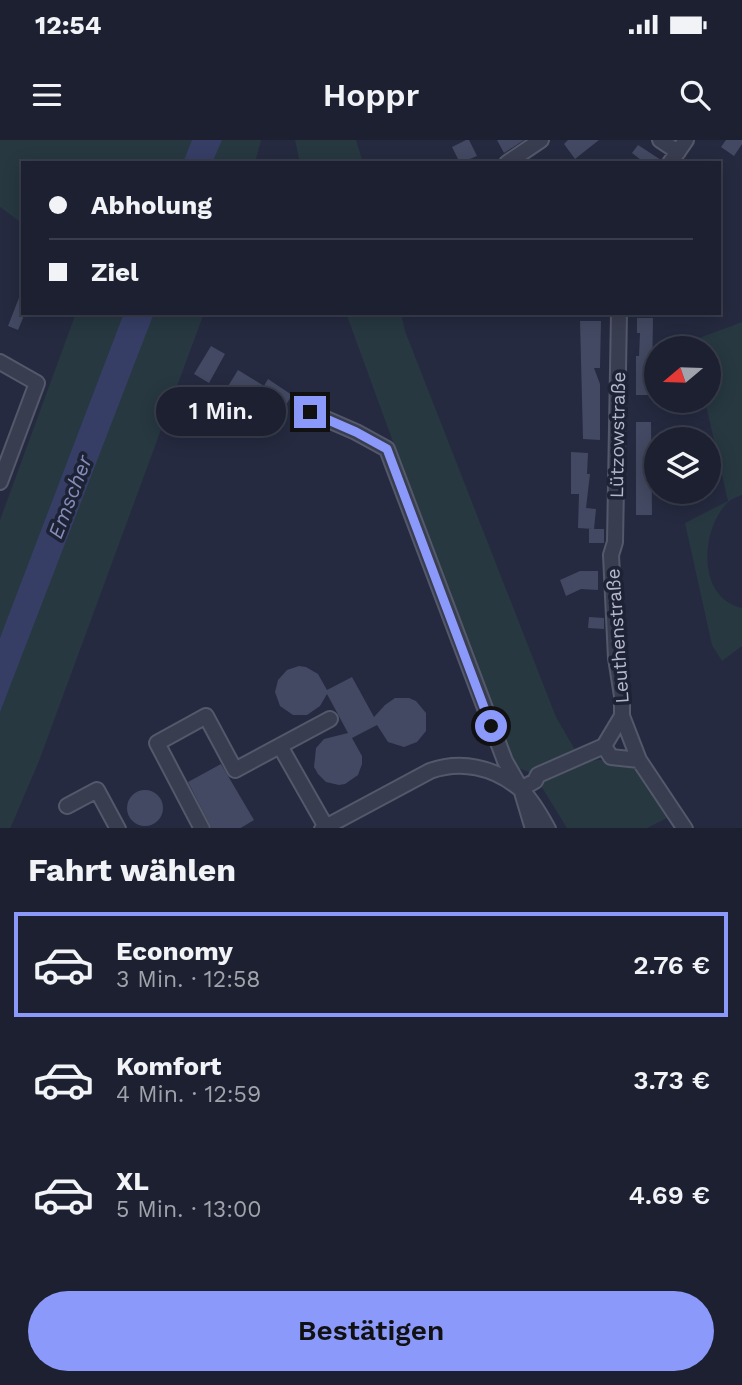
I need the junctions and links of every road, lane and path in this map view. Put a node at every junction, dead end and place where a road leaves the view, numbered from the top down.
1 (541, 140) edge
2 (660, 140) edge
3 (678, 152) edge
4 (510, 161) edge
5 (619, 315) edge
6 (0, 362) edge
7 (310, 412) dead end
8 (0, 482) edge
9 (611, 555) joint
10 (622, 716) junction
11 (330, 719) dead end
12 (280, 746) junction
13 (604, 746) junction
14 (639, 760) junction
15 (520, 789) junction
16 (67, 806) dead end
17 (118, 828) edge
18 (202, 828) edge
19 (324, 828) edge
20 (533, 828) edge
21 (548, 828) edge
22 (685, 828) edge

1 - 4 street
2 - 3 street
5 - 9 street, Lützowstraße
6 - 8 street
7 - 15 street
9 - 10 street, Leuthenstraße
10 - 13 street
10 - 14 street, Leuthenstraße
11 - 12 street
12 - 18 street
12 - 19 street
13 - 14 street
13 - 15 street
14 - 22 street, Leuthenstraße
15 - 19 street
15 - 20 street
15 - 21 street
16 - 17 street

